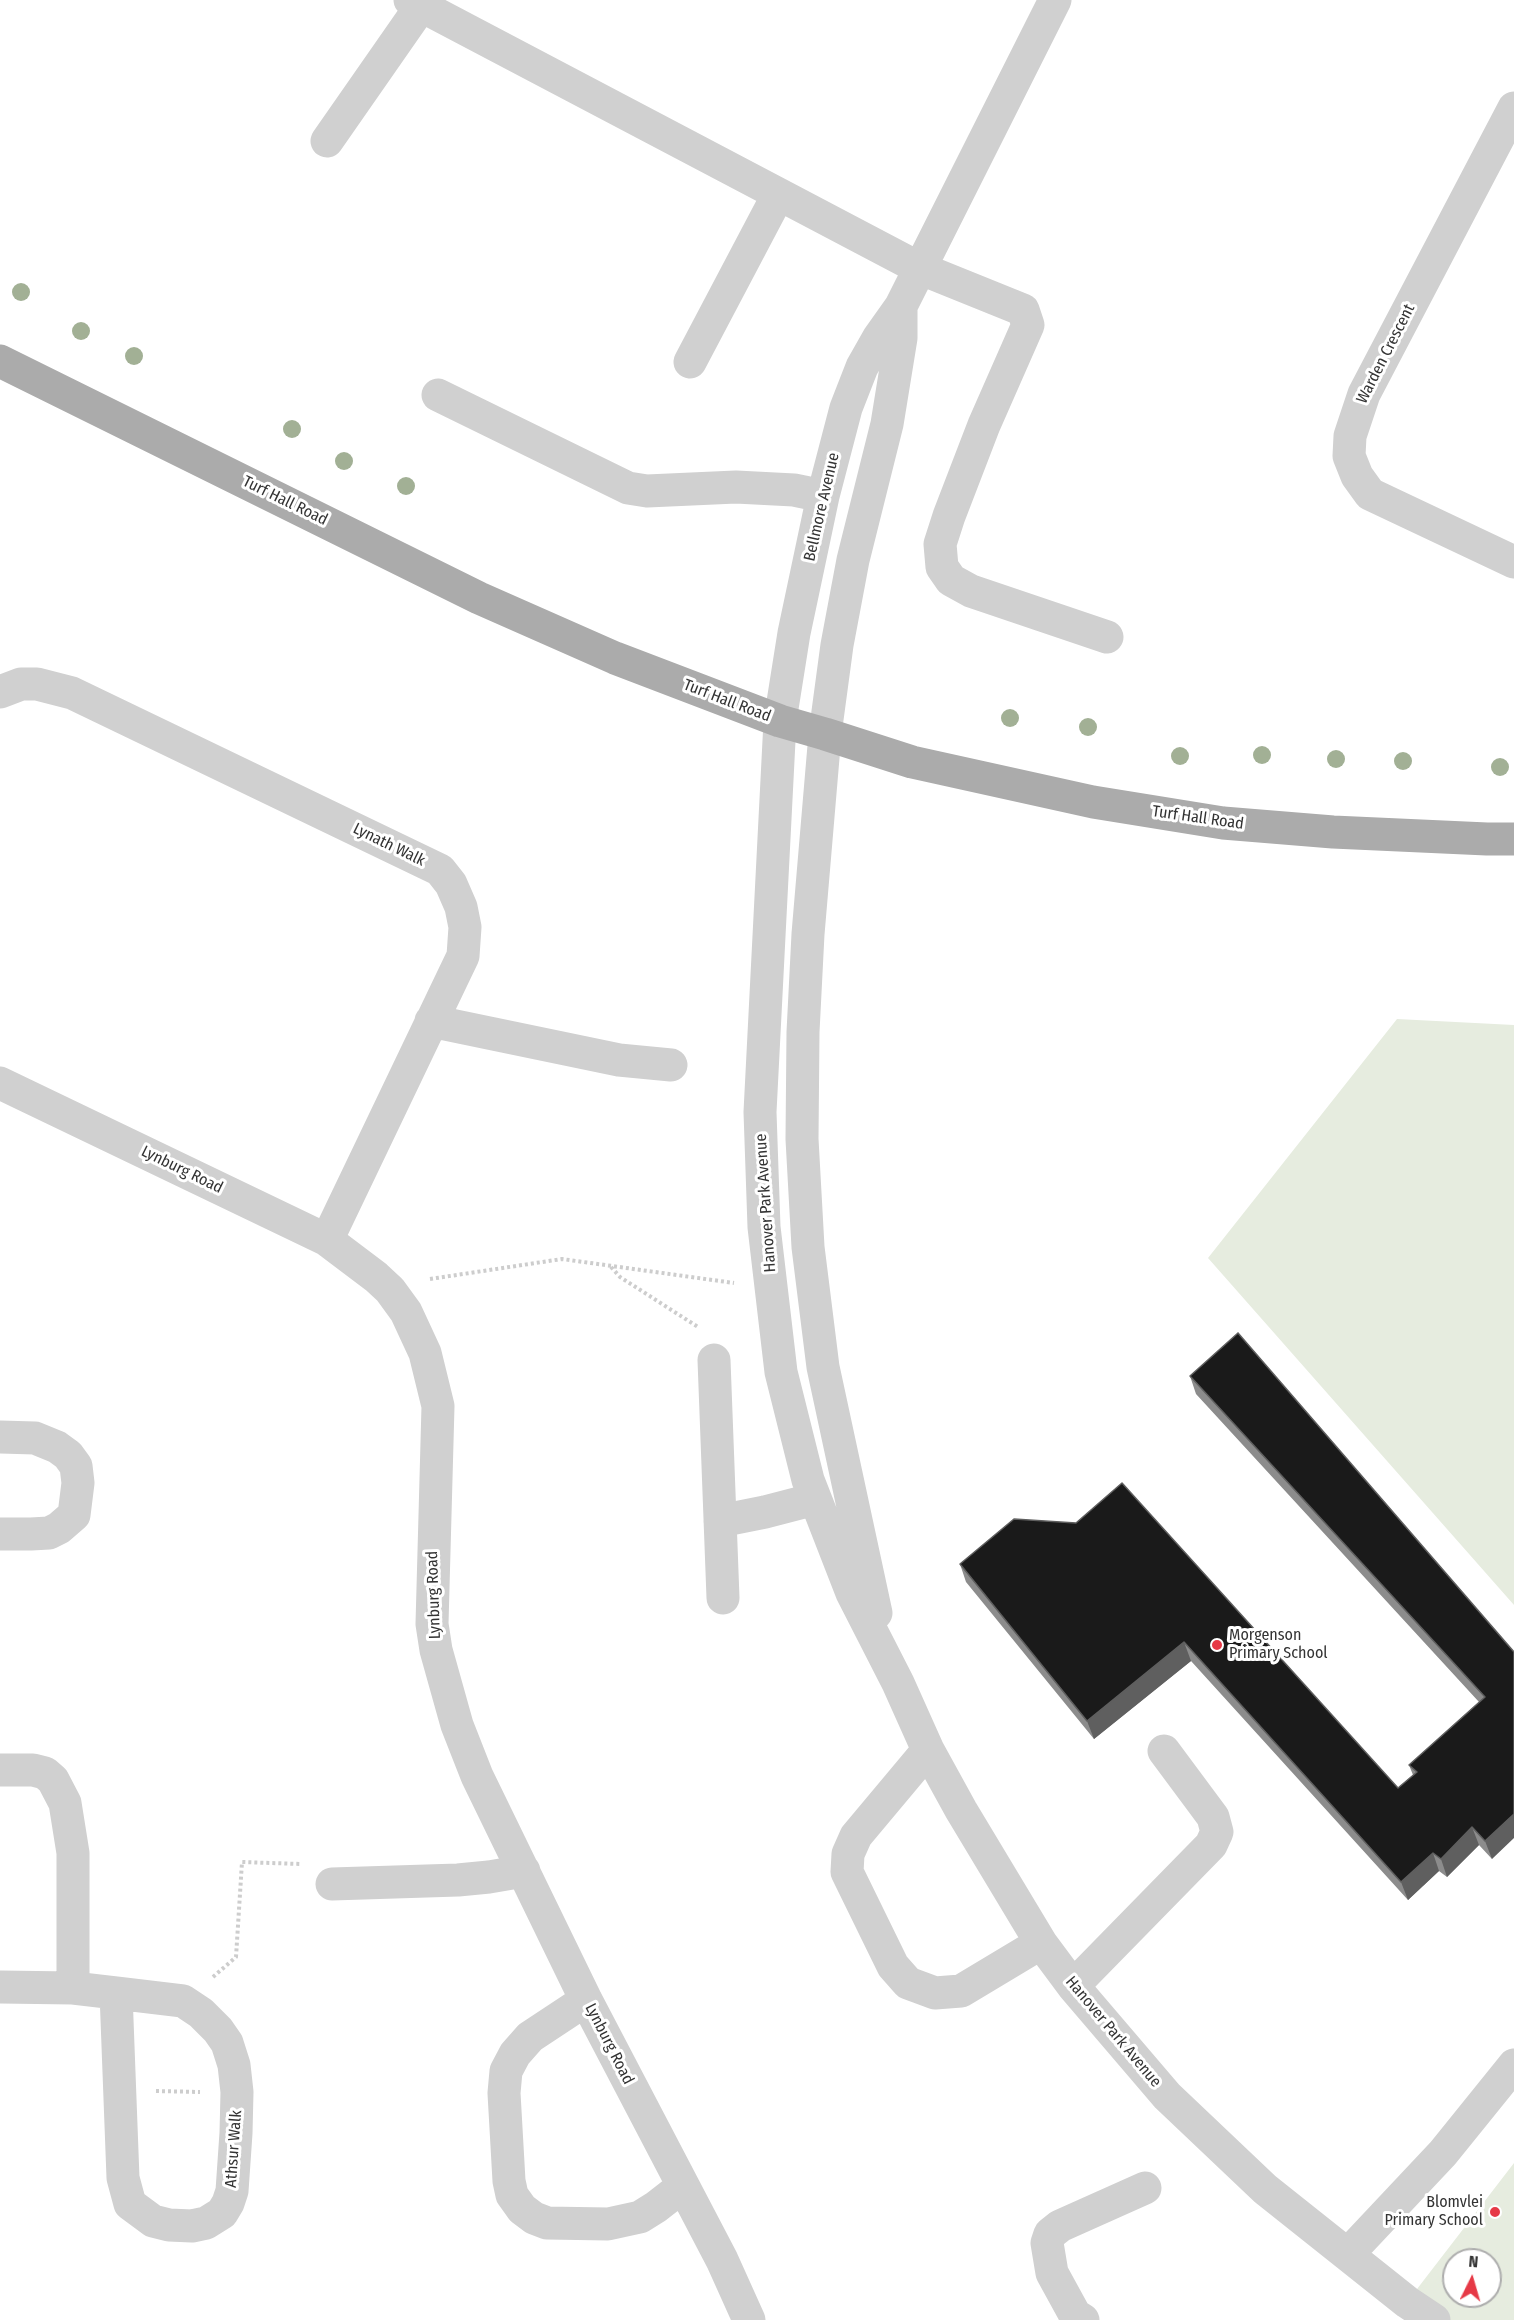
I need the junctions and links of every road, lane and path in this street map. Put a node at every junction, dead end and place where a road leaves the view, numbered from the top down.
1 (1055, 0) edge
2 (415, 3) edge
3 (1514, 108) edge
4 (327, 141) dead end
5 (778, 195) junction
6 (919, 268) junction
7 (902, 306) junction
8 (0, 361) edge
9 (690, 362) dead end
10 (438, 395) dead end
11 (823, 496) junction
12 (1514, 561) edge
13 (1107, 637) dead end
14 (0, 692) edge
15 (780, 721) junction
16 (825, 734) junction
17 (1514, 839) edge
18 (431, 1021) junction
19 (671, 1065) dead end
20 (0, 1083) edge
21 (327, 1240) junction
22 (610, 1266) junction
23 (424, 1281) dead end
24 (738, 1283) dead end
25 (702, 1330) dead end
26 (714, 1360) dead end
27 (0, 1437) edge
28 (815, 1499) junction
29 (720, 1521) junction
30 (0, 1534) edge
31 (723, 1598) dead end
32 (888, 1664) junction
33 (928, 1750) junction
34 (1164, 1751) dead end
35 (0, 1770) edge
36 (524, 1871) junction
37 (332, 1884) joint
38 (1041, 1943) junction
39 (1073, 1986) junction
40 (0, 1987) edge
41 (73, 1988) junction
42 (116, 1993) junction
43 (586, 2000) junction
44 (183, 2001) junction
45 (1514, 2066) edge
46 (120, 2090) junction
47 (237, 2092) junction
48 (683, 2186) junction
49 (1145, 2188) dead end
50 (1348, 2254) junction
51 (1401, 2311) edge
52 (749, 2320) edge
53 (1083, 2320) edge
54 (1434, 2320) edge

1 - 6 street, Bellmore Avenue
2 - 4 street
2 - 5 street
3 - 12 street, Warden Crescent
5 - 6 street
5 - 9 street
6 - 7 street, Bellmore Avenue
6 - 13 street
7 - 11 street, Bellmore Avenue
7 - 16 street, Bellmore Avenue
8 - 15 main road, Turf Hall Road
10 - 11 street
11 - 15 street, Bellmore Avenue
14 - 18 street, Lynath Walk
15 - 16 main road, Turf Hall Road
15 - 28 street, Hanover Park Avenue
16 - 17 main road, Turf Hall Road
16 - 32 street, Hanover Park Avenue
18 - 19 street
18 - 21 street, Lynath Walk
20 - 21 street, Lynburg Road
21 - 36 street, Lynburg Road
22 - 23 path
22 - 24 path
22 - 25 path
26 - 29 street
27 - 30 street
28 - 29 street
28 - 32 street, Hanover Park Avenue
29 - 31 street
32 - 33 street, Hanover Park Avenue
33 - 38 street, Hanover Park Avenue
33 - 38 street
34 - 39 street
35 - 41 street
36 - 37 street
36 - 43 street, Lynburg Road
37 - 44 path
38 - 39 street, Hanover Park Avenue
39 - 50 street, Hanover Park Avenue
40 - 41 street
41 - 42 street
42 - 44 street
42 - 46 street, Athsur Walk
43 - 48 street, Lynburg Road
43 - 48 street
44 - 47 street, Athsur Walk
45 - 50 street
46 - 47 path
46 - 47 street, Athsur Walk
48 - 52 street, Lynburg Road
49 - 53 street
50 - 51 street, Hanover Park Avenue
51 - 54 street, Hanover Park Avenue

